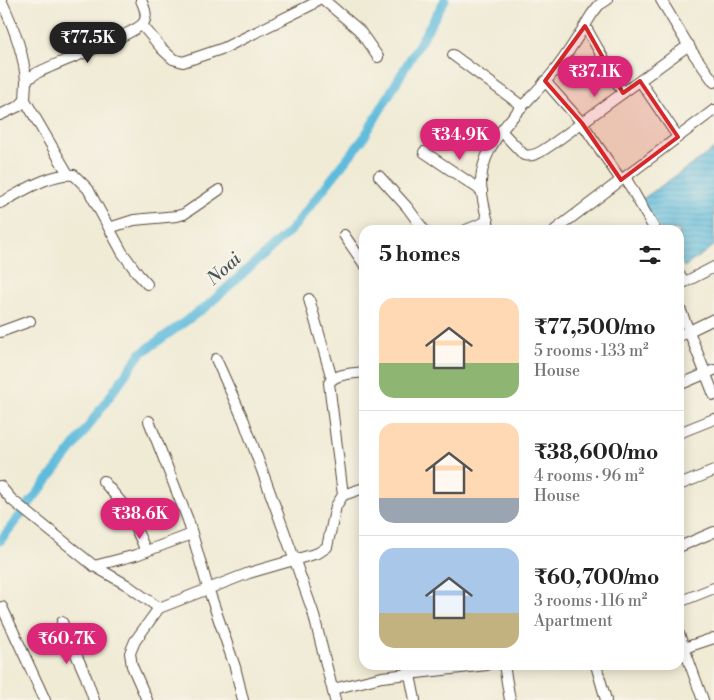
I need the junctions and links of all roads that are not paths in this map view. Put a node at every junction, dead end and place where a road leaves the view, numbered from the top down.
1 (1, 0) edge
2 (141, 0) edge
3 (317, 0) edge
4 (324, 0) edge
5 (661, 0) edge
6 (601, 2) edge
7 (142, 25) junction
8 (585, 26) junction
9 (689, 45) junction
10 (453, 56) dead end
11 (378, 57) dead end
12 (26, 81) junction
13 (545, 81) junction
14 (640, 81) junction
15 (714, 82) edge
16 (623, 93) junction
17 (25, 100) junction
18 (522, 106) junction
19 (714, 110) edge
20 (0, 115) edge
21 (582, 123) junction
22 (502, 132) junction
23 (678, 137) junction
24 (424, 152) dead end
25 (68, 174) junction
26 (379, 176) dead end
27 (623, 179) junction
28 (218, 190) dead end
29 (482, 191) junction
30 (0, 203) edge
31 (420, 225) edge
32 (489, 225) edge
33 (562, 225) edge
34 (652, 225) edge
35 (109, 228) junction
36 (344, 235) dead end
37 (359, 257) edge
38 (714, 267) edge
39 (684, 279) edge
40 (147, 284) dead end
41 (309, 299) dead end
42 (714, 319) edge
43 (30, 321) dead end
44 (0, 332) edge
45 (684, 334) edge
46 (684, 335) edge
47 (216, 359) dead end
48 (709, 372) edge
49 (359, 373) edge
50 (332, 379) junction
51 (684, 383) edge
52 (714, 395) edge
53 (714, 419) edge
54 (149, 420) dead end
55 (684, 431) edge
56 (714, 471) edge
57 (103, 481) dead end
58 (684, 483) edge
59 (0, 486) edge
60 (359, 490) edge
61 (343, 495) junction
62 (714, 532) edge
63 (192, 534) junction
64 (684, 545) edge
65 (146, 551) junction
66 (295, 561) junction
67 (94, 566) junction
68 (208, 588) junction
69 (714, 588) edge
70 (684, 600) edge
71 (2, 607) dead end
72 (159, 608) junction
73 (62, 622) dead end
74 (714, 638) edge
75 (684, 648) joint
76 (406, 670) edge
77 (409, 670) edge
78 (505, 670) edge
79 (597, 670) edge
80 (333, 689) junction
81 (45, 700) edge
82 (94, 700) edge
83 (147, 700) edge
84 (243, 700) edge
85 (335, 700) edge
86 (415, 700) edge
87 (510, 700) edge
88 (606, 700) edge
89 (703, 700) edge

1 - 12 street
2 - 7 street
3 - 7 street
4 - 11 street
5 - 9 street
6 - 8 street
7 - 12 street
8 - 13 street
8 - 16 street
9 - 14 street
9 - 15 street
10 - 18 street
12 - 17 street
13 - 18 street
13 - 21 street
14 - 16 street
14 - 23 street
16 - 21 street
17 - 20 street
17 - 25 street
18 - 22 street
19 - 23 street
21 - 22 street
21 - 27 street
22 - 29 street
23 - 27 street
24 - 29 street
25 - 30 street
25 - 35 street
26 - 31 street
27 - 33 street
27 - 34 street
28 - 35 street
29 - 32 street
35 - 40 street
36 - 37 street
38 - 39 street
41 - 50 street
42 - 45 street
43 - 44 street
46 - 48 street
47 - 66 street
48 - 51 street
48 - 52 street
49 - 50 street
50 - 61 street
53 - 55 street
54 - 63 street
56 - 58 street
57 - 65 street
59 - 67 street
60 - 61 street
61 - 66 street
62 - 64 street
63 - 65 street
63 - 68 street
65 - 67 street
66 - 68 street
66 - 80 street
67 - 72 street
68 - 72 street
68 - 84 street
69 - 70 street
71 - 81 street
72 - 83 street
73 - 82 street
74 - 75 street
75 - 89 street
76 - 80 street
77 - 86 street
78 - 87 street
79 - 88 street
80 - 85 street

